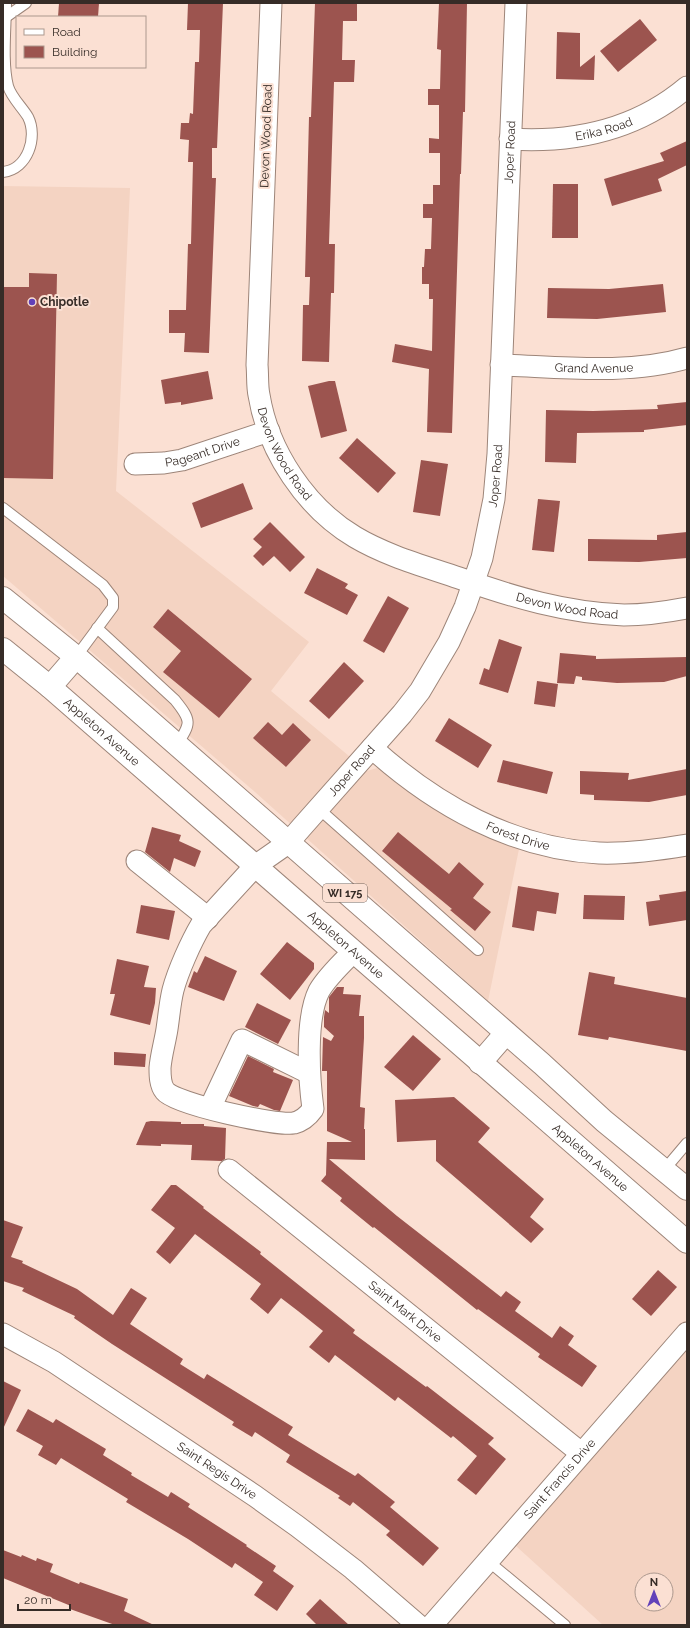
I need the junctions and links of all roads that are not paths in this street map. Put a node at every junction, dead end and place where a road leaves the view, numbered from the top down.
1 (6, 3) edge
2 (26, 3) edge
3 (271, 3) edge
4 (516, 3) edge
5 (6, 17) junction
6 (687, 86) edge
7 (510, 139) junction
8 (3, 172) edge
9 (687, 358) edge
10 (501, 365) junction
11 (269, 431) junction
12 (135, 464) dead end
13 (3, 508) edge
14 (473, 583) junction
15 (3, 598) edge
16 (687, 608) edge
17 (97, 628) junction
18 (3, 649) edge
19 (76, 657) junction
20 (50, 687) junction
21 (177, 745) junction
22 (372, 748) junction
23 (319, 809) junction
24 (288, 842) junction
25 (687, 845) edge
26 (137, 861) dead end
27 (255, 866) junction
28 (208, 918) junction
29 (478, 950) dead end
30 (353, 952) junction
31 (506, 1033) junction
32 (480, 1063) junction
33 (310, 1074) junction
34 (210, 1108) junction
35 (687, 1143) edge
36 (665, 1169) junction
37 (229, 1170) dead end
38 (687, 1189) edge
39 (687, 1242) edge
40 (687, 1333) edge
41 (3, 1334) edge
42 (582, 1453) junction
43 (488, 1561) junction
44 (418, 1625) edge
45 (432, 1625) edge
46 (565, 1625) edge

1 - 5 lane
2 - 5 lane
3 - 11 street, Devon Wood Road
4 - 7 street, Joper Road
5 - 8 lane
6 - 7 street, Erika Road
7 - 10 street, Joper Road
9 - 10 street, Grand Avenue
10 - 14 street, Joper Road
11 - 12 street, Pageant Drive
11 - 14 street, Devon Wood Road
13 - 17 lane
14 - 16 street, Devon Wood Road
14 - 22 street, Joper Road
15 - 19 main road, WI 175
17 - 19 lane
17 - 21 lane
18 - 20 main road, Appleton Avenue / WI 175
19 - 20 main road
19 - 21 main road, WI 175
20 - 27 main road, Appleton Avenue / WI 175
21 - 24 main road, WI 175
22 - 23 street, Joper Road
22 - 25 street, Forest Drive
23 - 24 street, Joper Road
23 - 29 lane
24 - 27 street, Joper Road
24 - 31 main road, WI 175
26 - 28 street
27 - 28 street, Joper Road
27 - 30 main road, Appleton Avenue / WI 175
28 - 34 street, Joper Road
30 - 32 main road, Appleton Avenue / WI 175
30 - 33 street, Joper Road
31 - 32 main road
31 - 36 main road, WI 175
32 - 39 main road, Appleton Avenue / WI 175
33 - 34 street, Joper Road
33 - 34 street
35 - 36 lane
36 - 38 main road, WI 175
37 - 42 street, Saint Mark Drive
40 - 42 street, Saint Francis Drive
41 - 44 street, Saint Regis Drive
42 - 43 street, Saint Francis Drive
43 - 45 street, Saint Francis Drive
43 - 46 lane

